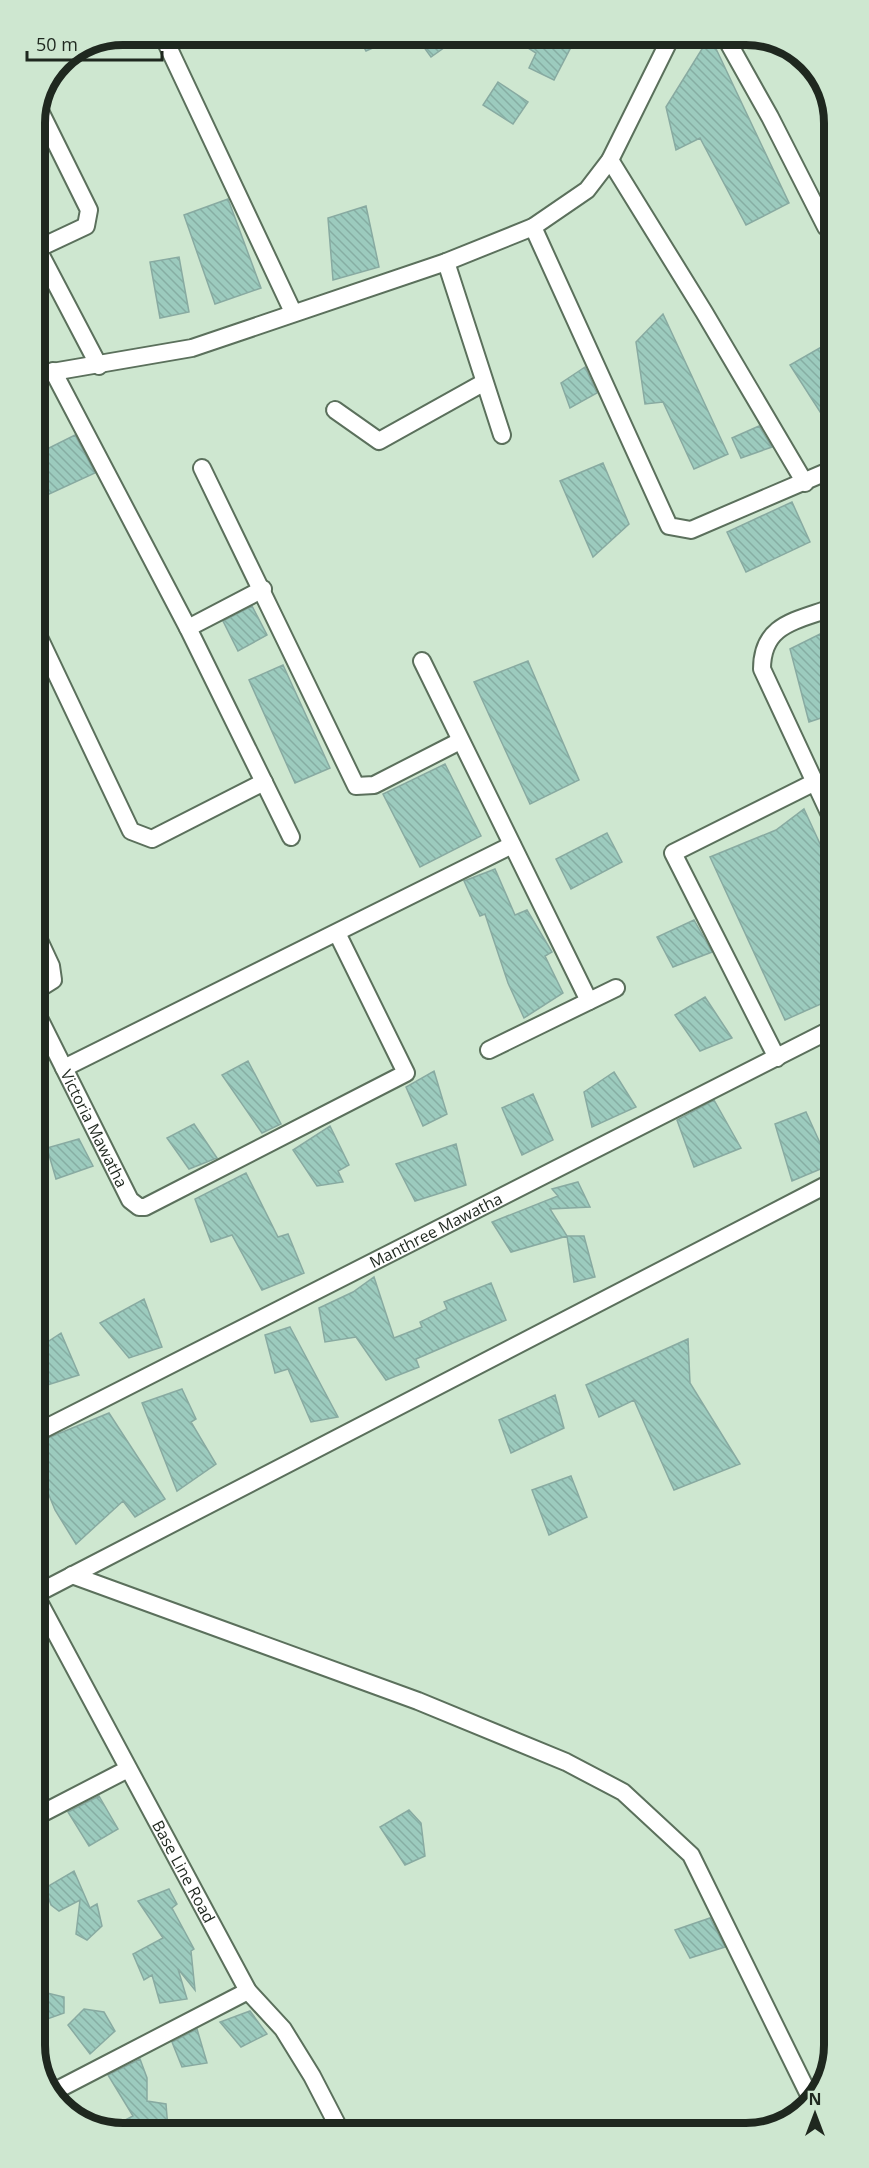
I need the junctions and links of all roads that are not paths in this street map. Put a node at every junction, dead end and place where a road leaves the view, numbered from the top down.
1 (168, 45) edge
2 (667, 45) edge
3 (730, 45) edge
4 (45, 121) edge
5 (610, 160) junction
6 (824, 223) edge
7 (533, 227) junction
8 (45, 243) edge
9 (446, 262) junction
10 (45, 264) edge
11 (293, 312) junction
12 (99, 366) junction
13 (53, 371) junction
14 (45, 373) edge
15 (483, 383) junction
16 (335, 410) dead end
17 (502, 435) dead end
18 (202, 468) dead end
19 (824, 474) edge
20 (805, 483) junction
21 (263, 589) junction
22 (824, 611) edge
23 (188, 628) junction
24 (45, 650) edge
25 (422, 661) dead end
26 (460, 741) junction
27 (264, 782) junction
28 (813, 783) junction
29 (824, 804) edge
30 (291, 837) dead end
31 (512, 845) junction
32 (337, 933) junction
33 (45, 954) edge
34 (45, 985) edge
35 (616, 988) dead end
36 (589, 1001) junction
37 (45, 1030) edge
38 (824, 1033) edge
39 (489, 1050) dead end
40 (777, 1058) junction
41 (64, 1068) junction
42 (824, 1186) edge
43 (45, 1428) edge
44 (72, 1575) junction
45 (45, 1589) edge
46 (45, 1613) edge
47 (128, 1769) junction
48 (45, 1812) edge
49 (248, 1991) junction
50 (803, 2084) edge
51 (59, 2089) edge
52 (336, 2123) edge

1 - 11 street
2 - 5 street
3 - 6 street
4 - 8 street
5 - 7 street
5 - 20 street
7 - 9 street
7 - 20 street
9 - 11 street
9 - 15 street
10 - 12 street
11 - 12 street
12 - 13 street
13 - 14 street
13 - 23 street
15 - 16 street
15 - 17 street
18 - 21 street
19 - 20 street
21 - 23 street
21 - 26 street
22 - 28 street
23 - 27 street
24 - 27 street
25 - 26 street
26 - 31 street
27 - 30 street
28 - 29 street
28 - 40 street
31 - 32 street
31 - 36 street
32 - 41 street
32 - 41 street, Victoria Mawatha
33 - 34 street
35 - 36 street
36 - 39 street
37 - 41 street, Victoria Mawatha
38 - 40 street, Manthree Mawatha
40 - 43 street, Manthree Mawatha
42 - 44 street
44 - 45 street
44 - 50 street
46 - 47 street, Base Line Road
47 - 48 street
47 - 49 street, Base Line Road
49 - 51 street
49 - 52 street, Base Line Road

